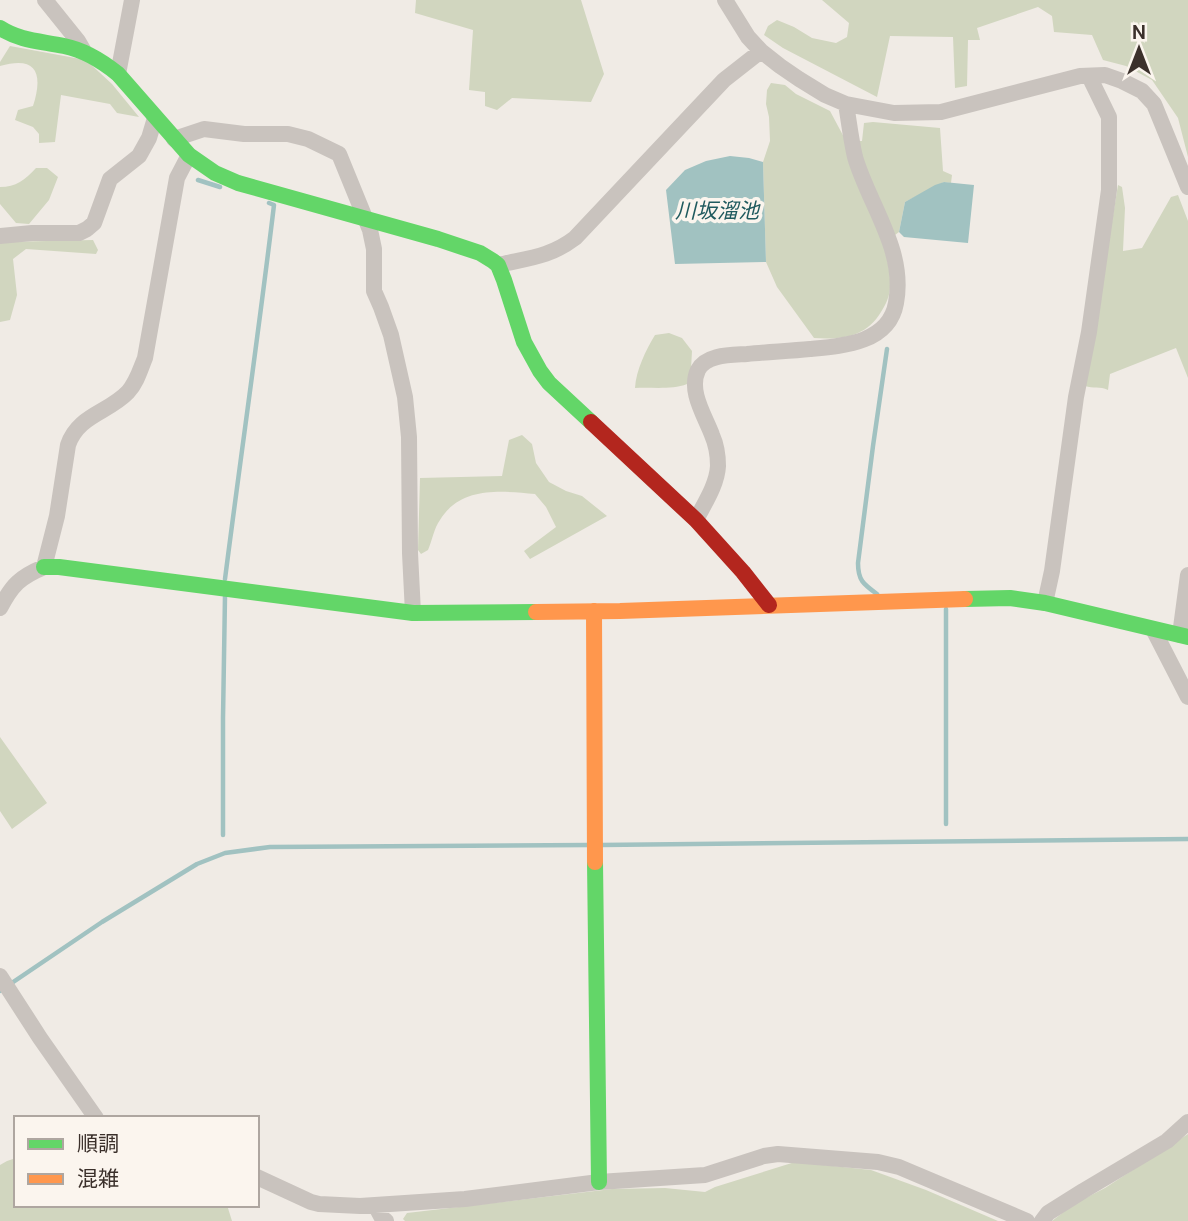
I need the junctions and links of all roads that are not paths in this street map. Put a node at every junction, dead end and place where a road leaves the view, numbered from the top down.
1 (45, 0) edge
2 (132, 0) edge
3 (725, 0) edge
4 (0, 28) edge
5 (761, 51) junction
6 (85, 53) junction
7 (118, 74) junction
8 (1090, 76) junction
9 (846, 104) junction
10 (155, 118) junction
11 (174, 139) junction
12 (189, 155) junction
13 (1188, 187) edge
14 (366, 220) junction
15 (0, 236) edge
16 (498, 265) junction
17 (696, 520) junction
18 (44, 567) junction
19 (1188, 575) edge
20 (1045, 603) junction
21 (769, 605) junction
22 (0, 608) edge
23 (594, 611) junction
24 (413, 613) junction
25 (1153, 629) junction
26 (1184, 636) edge
27 (1188, 697) edge
28 (4, 982) edge
29 (95, 1116) edge
30 (1188, 1122) edge
31 (259, 1178) edge
32 (599, 1182) junction
33 (375, 1205) junction
34 (386, 1221) edge
35 (1027, 1221) edge
36 (1042, 1221) edge

1 - 6 street
2 - 7 street
3 - 5 street
4 - 6 street
5 - 9 street
5 - 16 street
6 - 7 street
7 - 10 street
8 - 9 street
8 - 13 street
8 - 20 street
9 - 17 street
10 - 11 street
10 - 15 street
11 - 12 street
11 - 14 street
12 - 14 street
12 - 18 street
14 - 16 street
14 - 24 street
16 - 17 street
17 - 21 street
18 - 22 street
18 - 24 street
19 - 26 street
20 - 21 street
20 - 25 street
21 - 23 street
23 - 24 street
23 - 32 street
25 - 26 street
25 - 27 street
28 - 29 street
30 - 36 street
31 - 33 street
32 - 33 street
32 - 35 street
33 - 34 street

